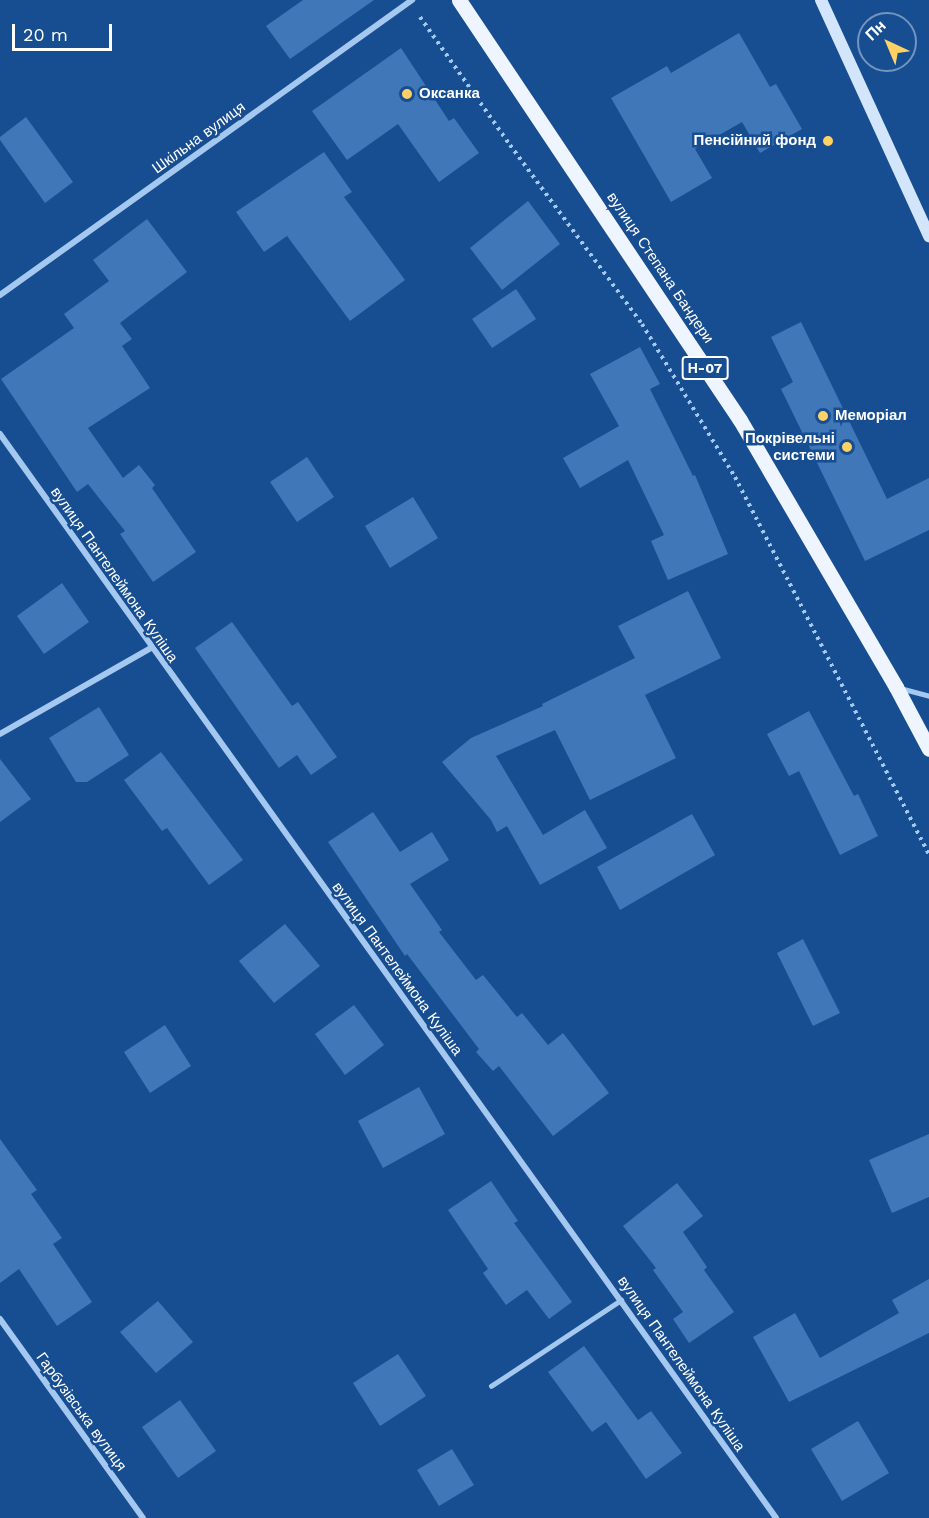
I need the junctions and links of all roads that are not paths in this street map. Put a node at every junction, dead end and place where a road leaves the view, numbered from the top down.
1 (459, 0) edge
2 (821, 0) edge
3 (411, 1) edge
4 (929, 236) edge
5 (0, 295) edge
6 (0, 434) edge
7 (151, 648) junction
8 (896, 687) junction
9 (929, 696) edge
10 (0, 734) edge
11 (929, 749) edge
12 (621, 1300) junction
13 (0, 1319) edge
14 (491, 1386) dead end
15 (143, 1518) edge
16 (776, 1518) edge

1 - 8 main road, вулиця Степана Бандери / Н-07
2 - 4 main road
3 - 5 street, Шкільна вулиця
6 - 7 street, вулиця Пантелеймона Куліша
7 - 10 street
7 - 12 street, вулиця Пантелеймона Куліша
8 - 9 lane
8 - 11 main road, вулиця Степана Бандери / Н-07
12 - 14 lane
12 - 16 street, вулиця Пантелеймона Куліша
13 - 15 street, Гарбузівська вулиця

